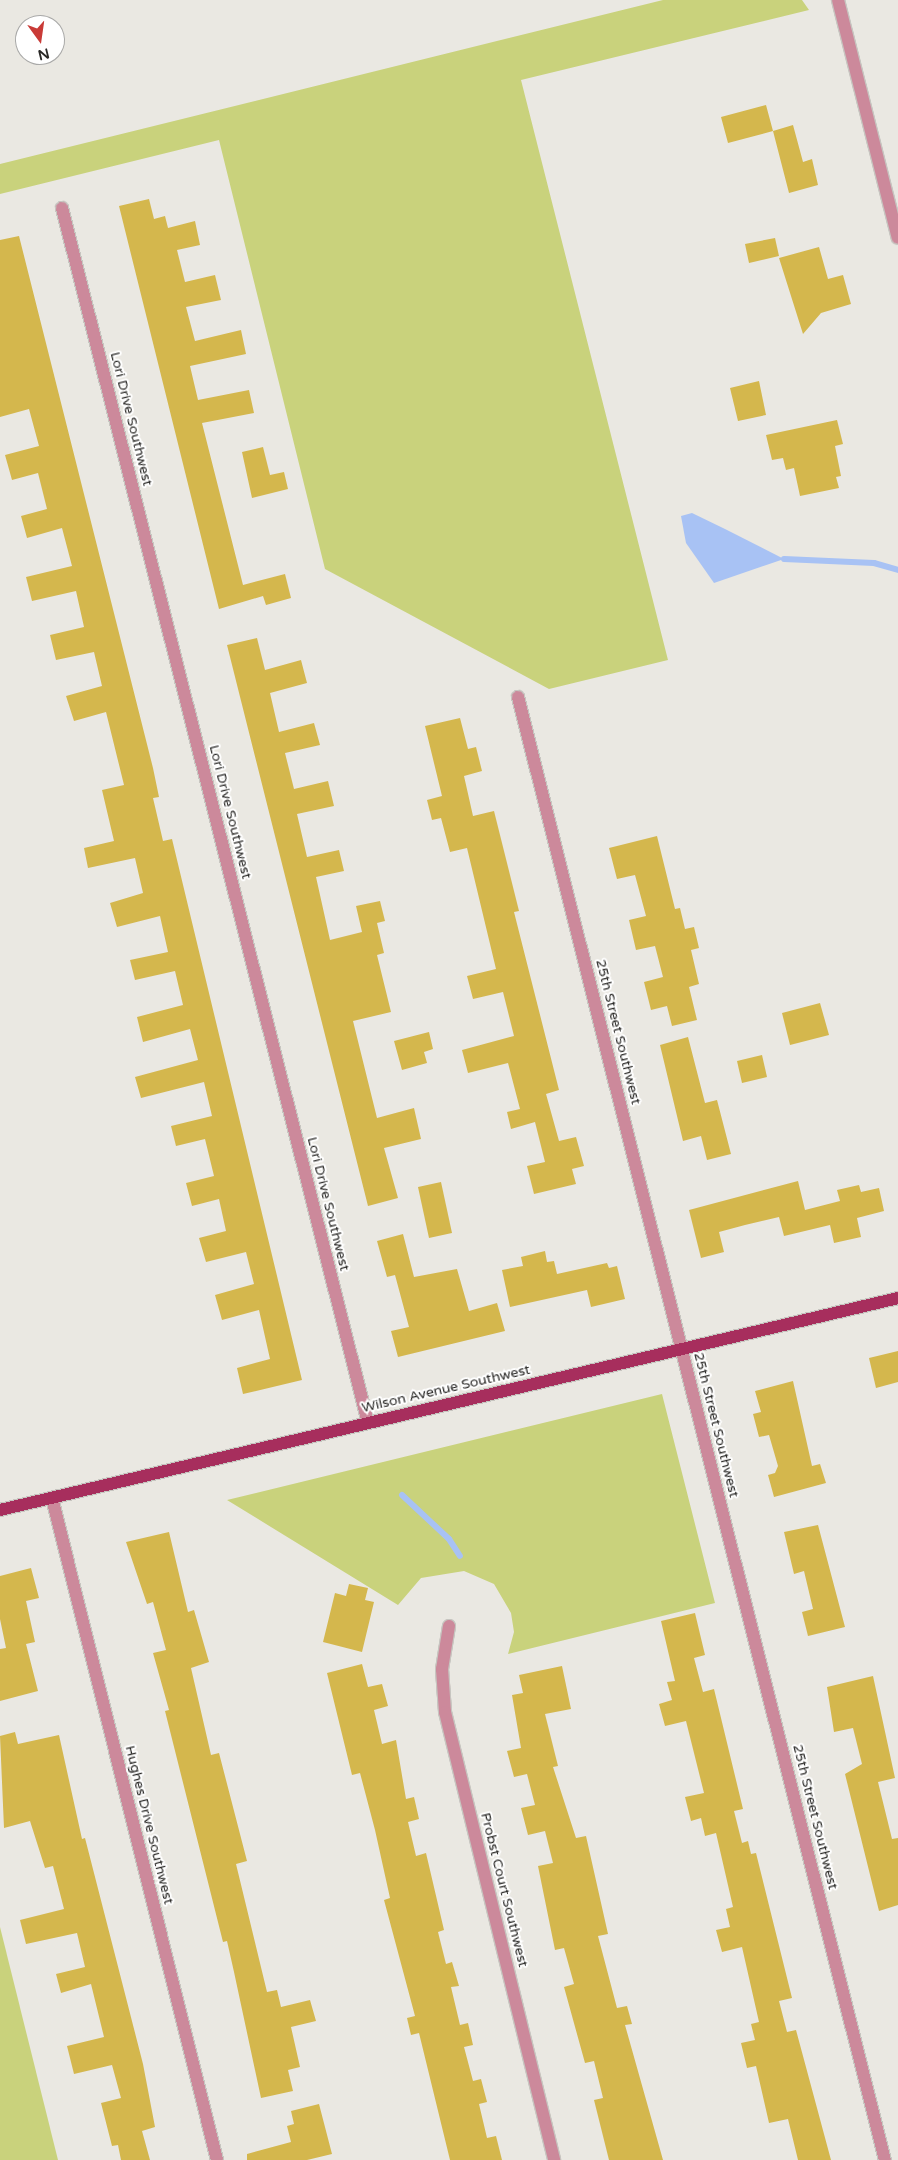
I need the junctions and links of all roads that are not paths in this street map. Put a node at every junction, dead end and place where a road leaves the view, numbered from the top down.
1 (838, 0) edge
2 (62, 208) dead end
3 (898, 238) edge
4 (518, 696) dead end
5 (898, 1298) edge
6 (682, 1349) junction
7 (368, 1423) junction
8 (52, 1498) junction
9 (0, 1510) edge
10 (449, 1626) dead end
11 (217, 2160) edge
12 (554, 2160) edge
13 (885, 2160) edge

1 - 3 street
2 - 7 street, Lori Drive Southwest
4 - 6 street, 25th Street Southwest
5 - 6 main road, Wilson Avenue Southwest
6 - 7 main road, Wilson Avenue Southwest
6 - 13 street, 25th Street Southwest
7 - 8 main road, Wilson Avenue Southwest
8 - 9 main road, Wilson Avenue Southwest
8 - 11 street, Hughes Drive Southwest
10 - 12 street, Probst Court Southwest

